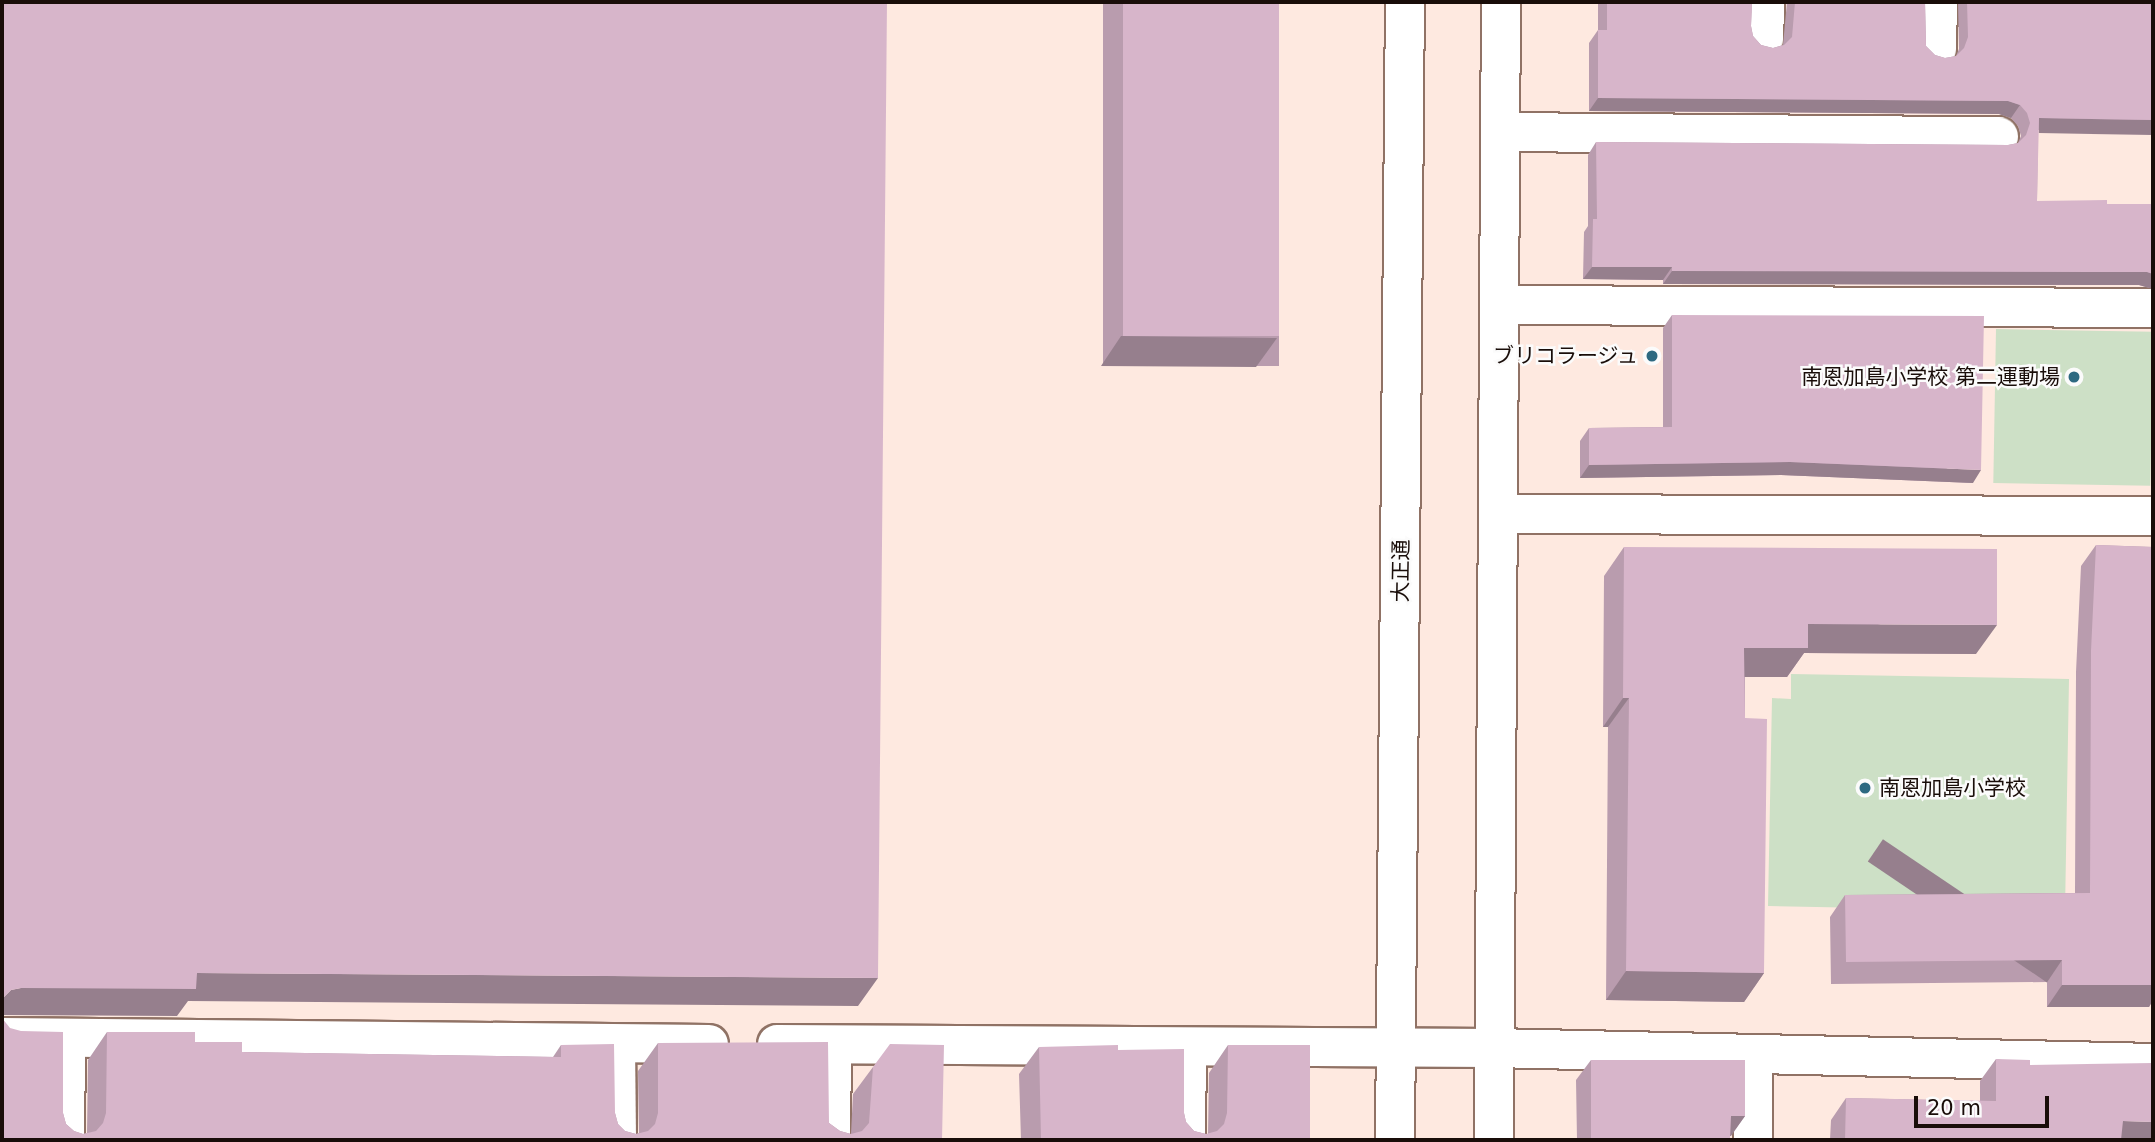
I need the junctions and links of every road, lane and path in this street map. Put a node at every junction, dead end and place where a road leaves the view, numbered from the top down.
1 (1405, 2) edge
2 (1501, 2) edge
3 (1765, 2) edge
4 (1938, 2) edge
5 (1764, 39) dead end
6 (1937, 49) dead end
7 (1500, 132) junction
8 (1999, 136) dead end
9 (1500, 305) junction
10 (2153, 308) edge
11 (1500, 514) junction
12 (2153, 516) edge
13 (2, 1037) edge
14 (65, 1038) junction
15 (616, 1044) junction
16 (832, 1045) junction
17 (1187, 1048) junction
18 (1394, 1048) junction
19 (1493, 1048) junction
20 (1753, 1054) junction
21 (2153, 1063) edge
22 (65, 1140) edge
23 (617, 1140) edge
24 (831, 1140) edge
25 (1186, 1140) edge
26 (1395, 1140) edge
27 (1494, 1140) edge
28 (1753, 1140) edge

1 - 18 street, 大正通
2 - 7 street
3 - 5 street
4 - 6 street
7 - 8 street
7 - 9 street
9 - 10 street
9 - 11 street
11 - 12 street
11 - 19 street
13 - 14 street
14 - 15 street
14 - 22 street
15 - 16 street
15 - 23 street
16 - 17 street
16 - 24 street
17 - 18 street
17 - 25 street
18 - 19 street
18 - 26 street, 大正通
19 - 20 street
19 - 27 street
20 - 21 street
20 - 28 street

